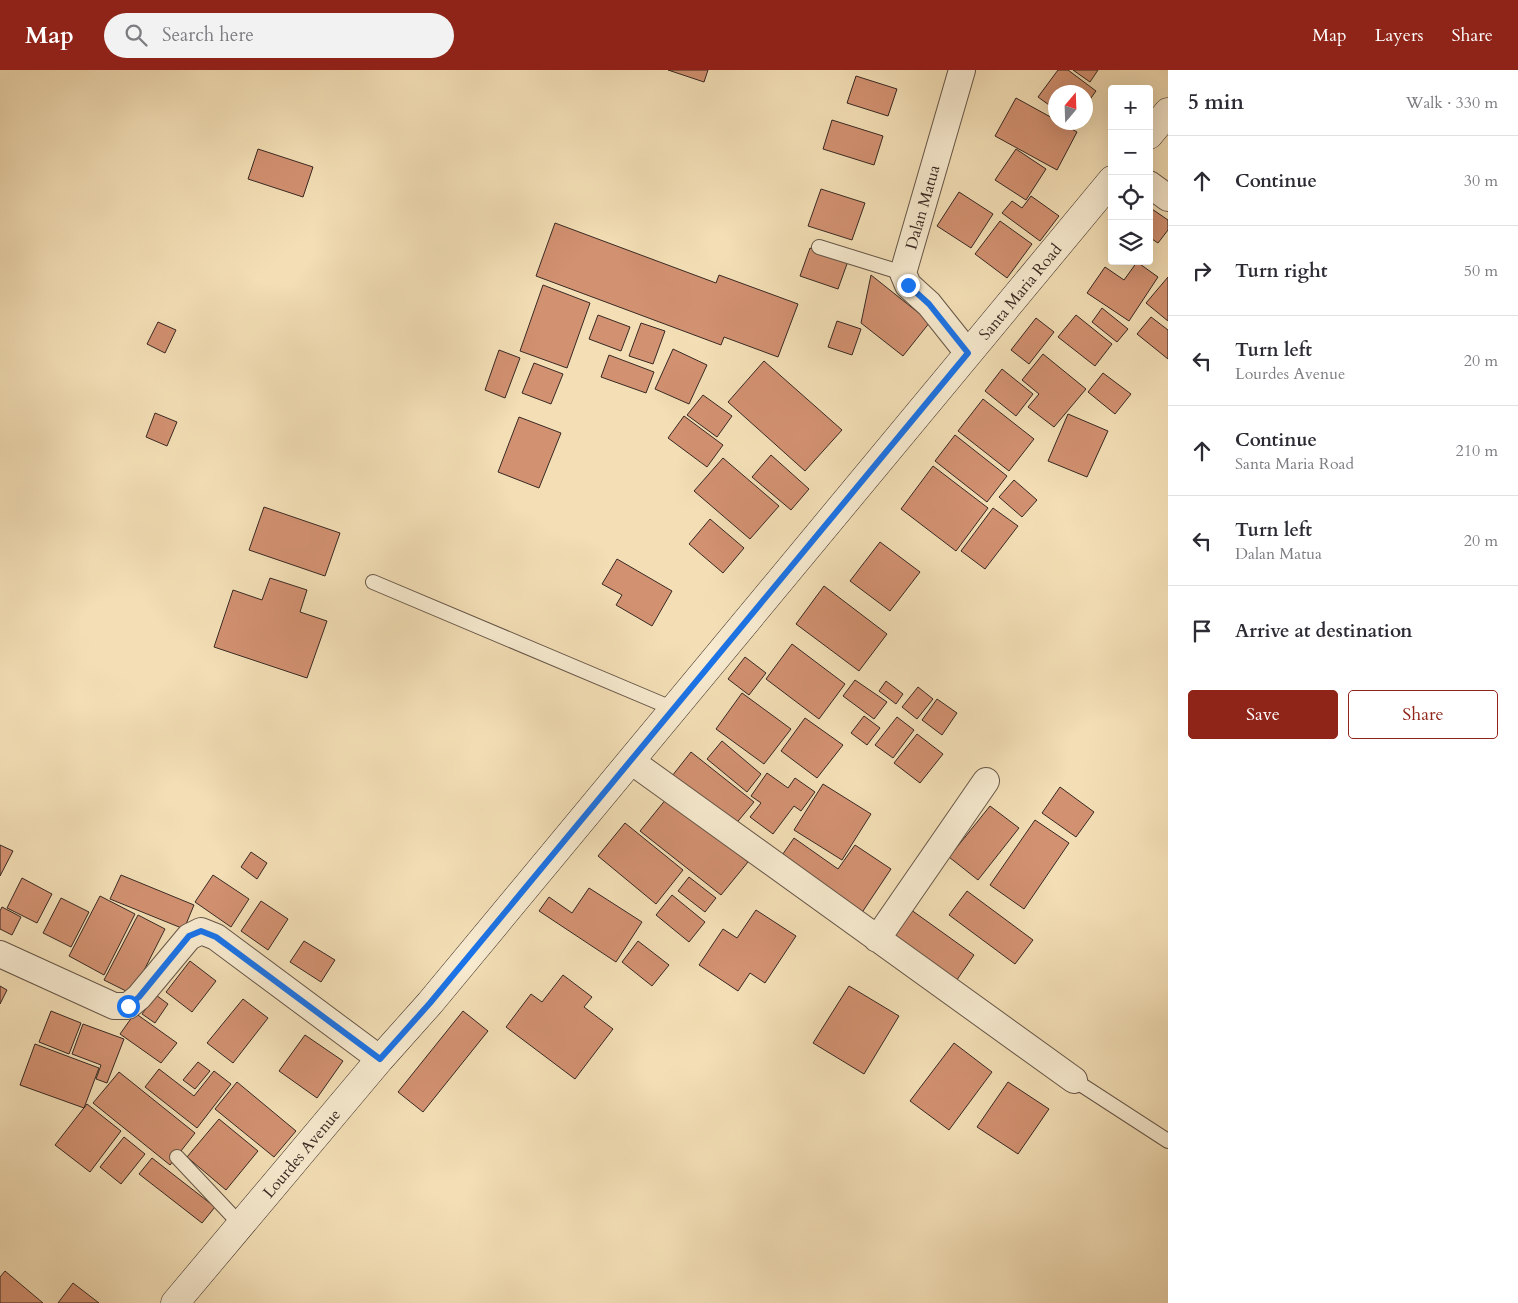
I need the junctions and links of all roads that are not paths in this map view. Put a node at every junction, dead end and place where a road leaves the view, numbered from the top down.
1 (962, 70) edge
2 (1168, 112) edge
3 (1153, 130) edge
4 (1108, 185) edge
5 (1153, 187) edge
6 (1168, 198) edge
7 (819, 246) dead end
8 (903, 273) junction
9 (968, 353) junction
10 (373, 582) dead end
11 (674, 709) junction
12 (631, 761) junction
13 (986, 782) dead end
14 (877, 939) junction
15 (0, 954) edge
16 (430, 1003) joint
17 (380, 1059) junction
18 (1074, 1080) joint
19 (1168, 1141) edge
20 (177, 1157) dead end
21 (241, 1225) junction
22 (175, 1303) edge

1 - 8 street, Dalan Matua
2 - 3 main road
4 - 9 main road, Santa Maria Road
5 - 6 street
7 - 8 lane
8 - 9 street
9 - 11 main road, Santa Maria Road
10 - 11 lane
11 - 12 main road, Santa Maria Road
12 - 14 street
12 - 16 main road, Santa Maria Road
13 - 14 street
14 - 18 street
15 - 17 street
16 - 17 main road, Lourdes Avenue
17 - 21 main road, Lourdes Avenue
18 - 19 lane
20 - 21 lane
21 - 22 main road, Lourdes Avenue

